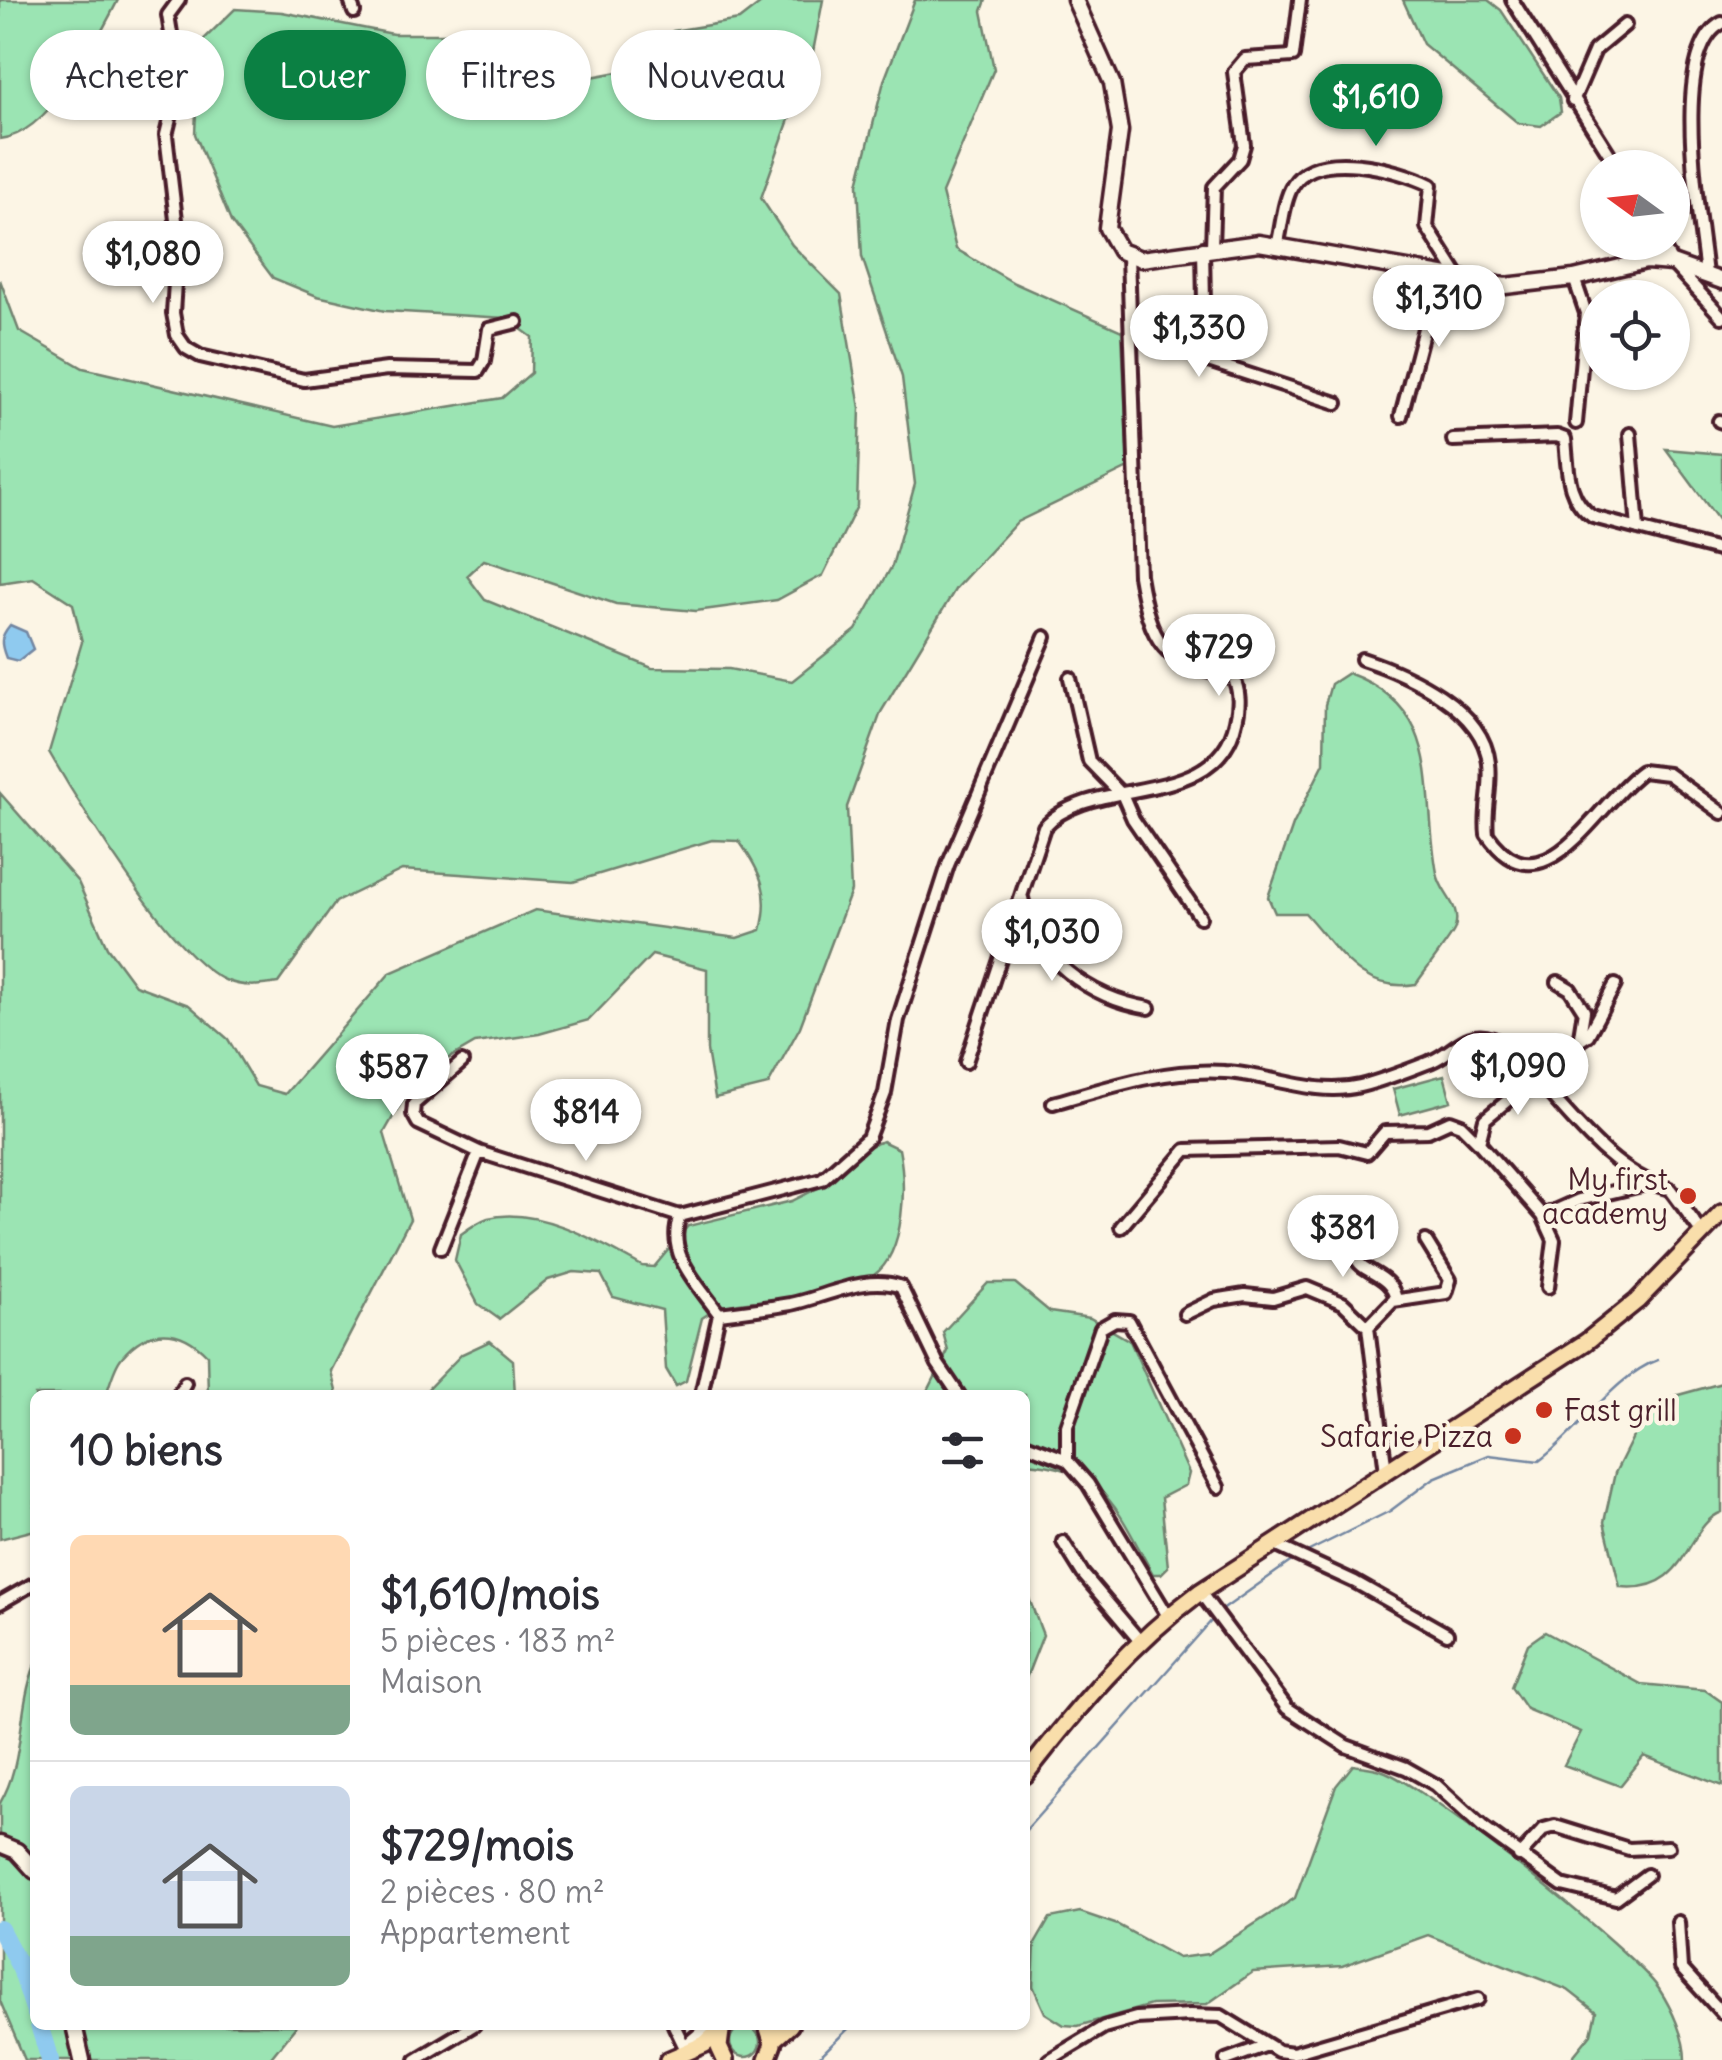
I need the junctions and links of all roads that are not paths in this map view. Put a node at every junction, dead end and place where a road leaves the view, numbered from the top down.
1 (178, 0) edge
2 (1075, 0) edge
3 (1300, 0) edge
4 (1512, 0) edge
5 (1722, 23) edge
6 (1625, 25) dead end
7 (1574, 101) junction
8 (1606, 150) edge
9 (1278, 246) junction
10 (1208, 248) junction
11 (1128, 256) junction
12 (1670, 260) edge
13 (1672, 263) junction
14 (1438, 275) junction
15 (1706, 275) junction
16 (1574, 278) junction
17 (1460, 280) junction
18 (1722, 282) edge
19 (1722, 318) edge
20 (517, 322) dead end
21 (1337, 402) dead end
22 (1401, 416) dead end
23 (1576, 422) dead end
24 (1630, 434) dead end
25 (1452, 440) dead end
26 (1638, 529) junction
27 (1722, 550) edge
28 (1045, 637) dead end
29 (1362, 659) dead end
30 (1070, 678) dead end
31 (1123, 796) junction
32 (1722, 813) edge
33 (1021, 892) junction
34 (1200, 917) dead end
35 (1558, 982) dead end
36 (1615, 985) dead end
37 (1149, 1008) dead end
38 (1579, 1042) junction
39 (462, 1062) dead end
40 (966, 1062) dead end
41 (1535, 1077) junction
42 (1053, 1103) dead end
43 (1478, 1143) junction
44 (479, 1152) junction
45 (1646, 1184) junction
46 (1722, 1214) edge
47 (1368, 1215) dead end
48 (680, 1216) junction
49 (1543, 1216) junction
50 (1120, 1228) dead end
51 (1703, 1234) junction
52 (1426, 1241) dead end
53 (442, 1248) dead end
54 (1548, 1287) dead end
55 (1396, 1300) junction
56 (719, 1314) junction
57 (1184, 1314) dead end
58 (1368, 1327) junction
59 (185, 1384) dead end
60 (181, 1390) edge
61 (702, 1390) edge
62 (956, 1390) edge
63 (1030, 1446) edge
64 (1067, 1460) junction
65 (1386, 1472) junction
66 (1218, 1487) dead end
67 (1063, 1542) dead end
68 (1274, 1544) junction
69 (30, 1586) edge
70 (1200, 1592) junction
71 (0, 1604) edge
72 (1168, 1616) junction
73 (1447, 1634) dead end
74 (1139, 1640) junction
75 (1030, 1769) edge
76 (0, 1844) edge
77 (1668, 1847) dead end
78 (1520, 1856) junction
79 (30, 1865) edge
80 (1647, 1875) dead end
81 (1678, 1922) dead end
82 (1478, 2000) dead end
83 (1722, 2013) edge
84 (75, 2030) edge
85 (466, 2030) edge
86 (677, 2030) edge
87 (714, 2030) edge
88 (718, 2030) edge
89 (1267, 2045) junction
90 (687, 2048) junction
91 (82, 2060) edge
92 (416, 2060) edge
93 (668, 2060) edge
94 (725, 2060) edge
95 (1049, 2060) edge
96 (1226, 2060) edge

1 - 20 street
2 - 11 street
3 - 10 street
4 - 7 street
5 - 15 street
6 - 7 street
7 - 8 street
9 - 10 street
9 - 14 street
9 - 17 street
10 - 11 street
10 - 21 street
11 - 31 street
12 - 13 street
13 - 15 street
13 - 16 street
13 - 19 street
14 - 17 street
14 - 22 street
15 - 18 street
16 - 17 street
16 - 23 street
24 - 26 street
25 - 26 street
26 - 27 street
28 - 48 street
29 - 32 street
30 - 31 street
31 - 33 street
31 - 34 street
33 - 37 street
33 - 40 street
35 - 38 street
36 - 38 street
38 - 41 street
39 - 44 street
41 - 42 street
41 - 43 street
41 - 45 street
43 - 49 street
43 - 50 street
44 - 48 street
44 - 53 street
45 - 49 street
45 - 51 street
46 - 51 main road
47 - 55 street
48 - 56 street
49 - 54 street
51 - 65 main road
52 - 55 street
55 - 58 street
56 - 61 street
56 - 62 street
57 - 58 street
58 - 65 street
59 - 60 street
63 - 64 street
64 - 66 street
64 - 72 street
65 - 68 main road
67 - 74 street
68 - 70 main road
68 - 73 street
69 - 71 street
70 - 72 main road
70 - 78 street
72 - 74 main road
74 - 75 main road
76 - 79 street
77 - 78 street
78 - 80 street
81 - 83 street
82 - 89 street
84 - 91 street
85 - 92 street
86 - 90 street
87 - 90 main road
88 - 94 main road
89 - 95 street
89 - 96 street
90 - 93 main road

